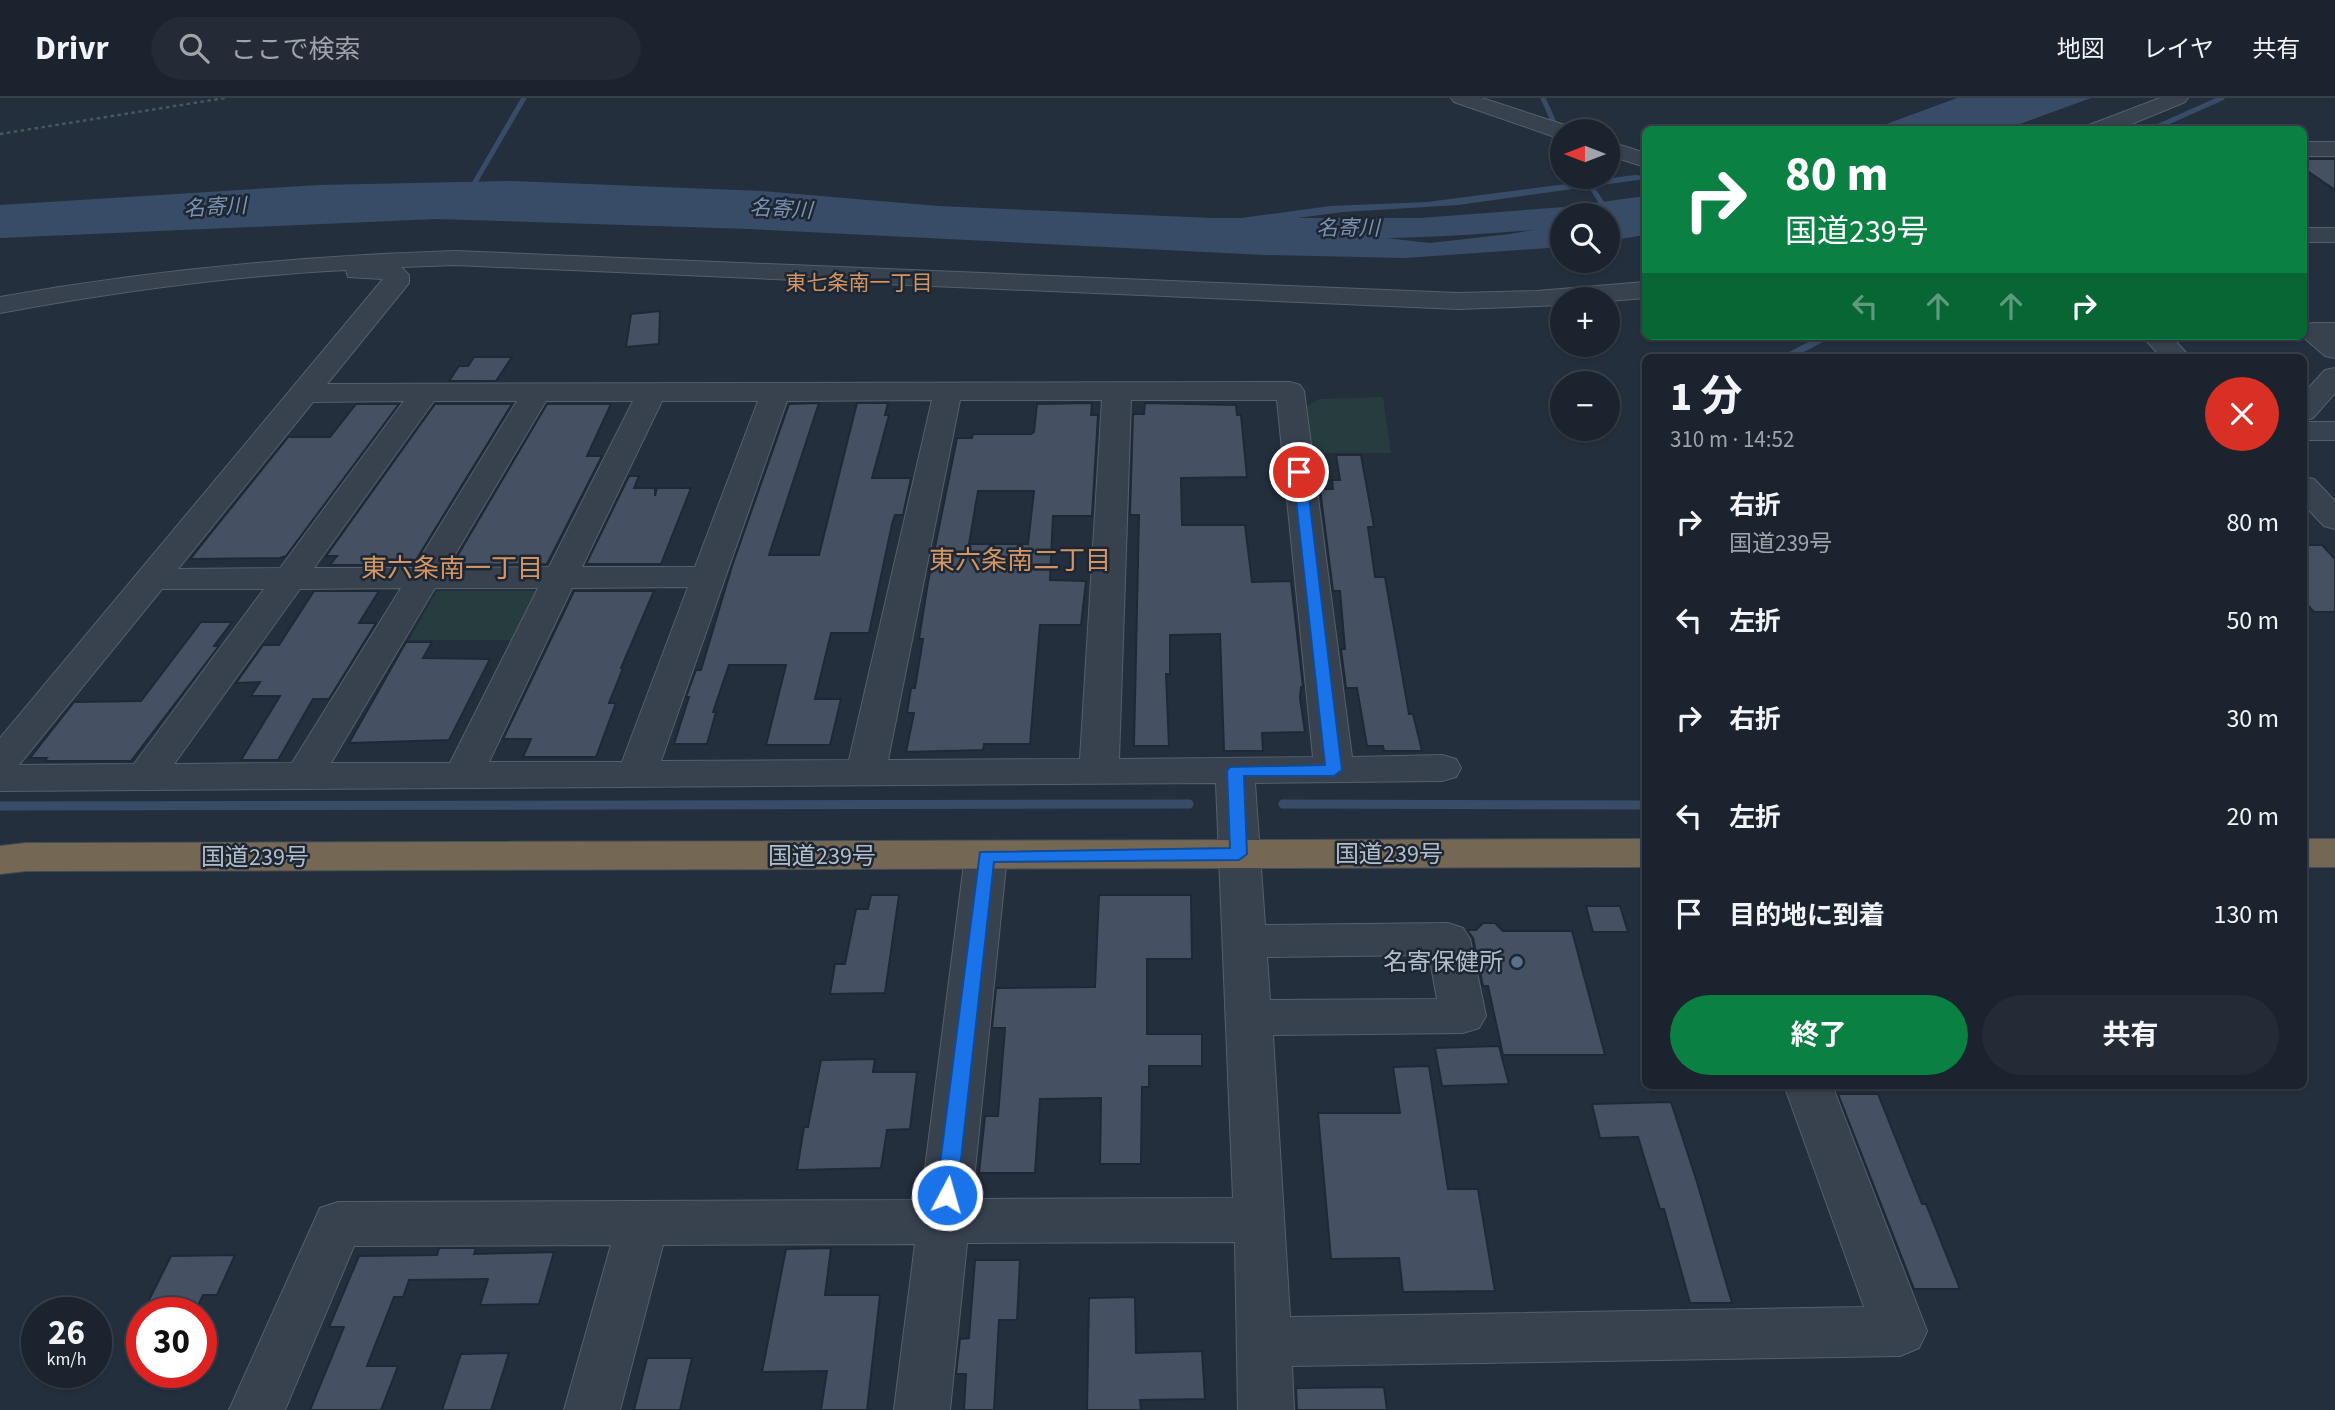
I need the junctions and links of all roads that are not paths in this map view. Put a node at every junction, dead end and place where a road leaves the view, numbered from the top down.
1 (1461, 98) edge
2 (2178, 98) edge
3 (2107, 126) edge
4 (1550, 128) edge
5 (2307, 149) edge
6 (2335, 149) edge
7 (1620, 152) edge
8 (1642, 159) edge
9 (2307, 235) edge
10 (2335, 235) edge
11 (184, 275) junction
12 (1642, 290) edge
13 (0, 292) edge
14 (0, 305) edge
15 (2335, 331) edge
16 (2160, 340) edge
17 (2335, 350) edge
18 (2173, 354) edge
19 (2335, 376) edge
20 (948, 391) junction
21 (1117, 391) junction
22 (537, 392) junction
23 (652, 392) junction
24 (776, 392) junction
25 (306, 393) junction
26 (425, 393) junction
27 (2307, 408) edge
28 (2335, 430) edge
29 (2307, 431) edge
30 (2315, 488) edge
31 (2335, 519) edge
32 (561, 577) junction
33 (707, 577) junction
34 (290, 578) junction
35 (424, 578) junction
36 (152, 579) junction
37 (0, 763) edge
38 (1442, 768) dead end
39 (1334, 770) junction
40 (1099, 771) junction
41 (1236, 771) junction
42 (866, 772) junction
43 (637, 774) junction
44 (463, 775) junction
45 (0, 778) edge
46 (145, 778) junction
47 (303, 778) junction
48 (1642, 853) edge
49 (2307, 853) edge
50 (2335, 853) edge
51 (1239, 854) junction
52 (986, 856) junction
53 (0, 860) edge
54 (1244, 941) junction
55 (1248, 1018) junction
56 (1809, 1089) edge
57 (1260, 1220) junction
58 (944, 1221) junction
59 (643, 1223) junction
60 (1264, 1342) junction
61 (257, 1410) edge
62 (592, 1410) edge
63 (922, 1410) edge
64 (1266, 1410) edge

1 - 4 street
2 - 3 street
5 - 6 street
7 - 8 street
9 - 10 street
11 - 12 street
11 - 13 street
11 - 14 street
11 - 25 street
15 - 17 street
16 - 18 street
19 - 27 street
20 - 21 street
20 - 24 street
20 - 42 street
21 - 39 street
21 - 40 street
22 - 23 street
22 - 26 street
22 - 35 street
23 - 24 street
23 - 32 street
24 - 33 street
25 - 26 street
25 - 36 street
26 - 34 street
28 - 29 street
30 - 31 street
32 - 33 street
32 - 35 street
32 - 44 street
33 - 43 street
34 - 35 street
34 - 36 street
34 - 46 street
35 - 47 street
36 - 37 street
38 - 39 street
39 - 41 street
40 - 41 street
40 - 42 street
41 - 51 street
42 - 43 street
43 - 44 street
44 - 47 street
45 - 46 street
46 - 47 street
48 - 51 highway, 国道239号
49 - 50 highway
51 - 52 highway, 国道239号
51 - 54 street
52 - 53 highway, 国道239号
52 - 58 street
54 - 55 street
54 - 55 street
55 - 57 street
56 - 60 street
57 - 58 street
57 - 60 street
58 - 59 street
58 - 63 street
59 - 61 street
59 - 62 street
60 - 64 street

